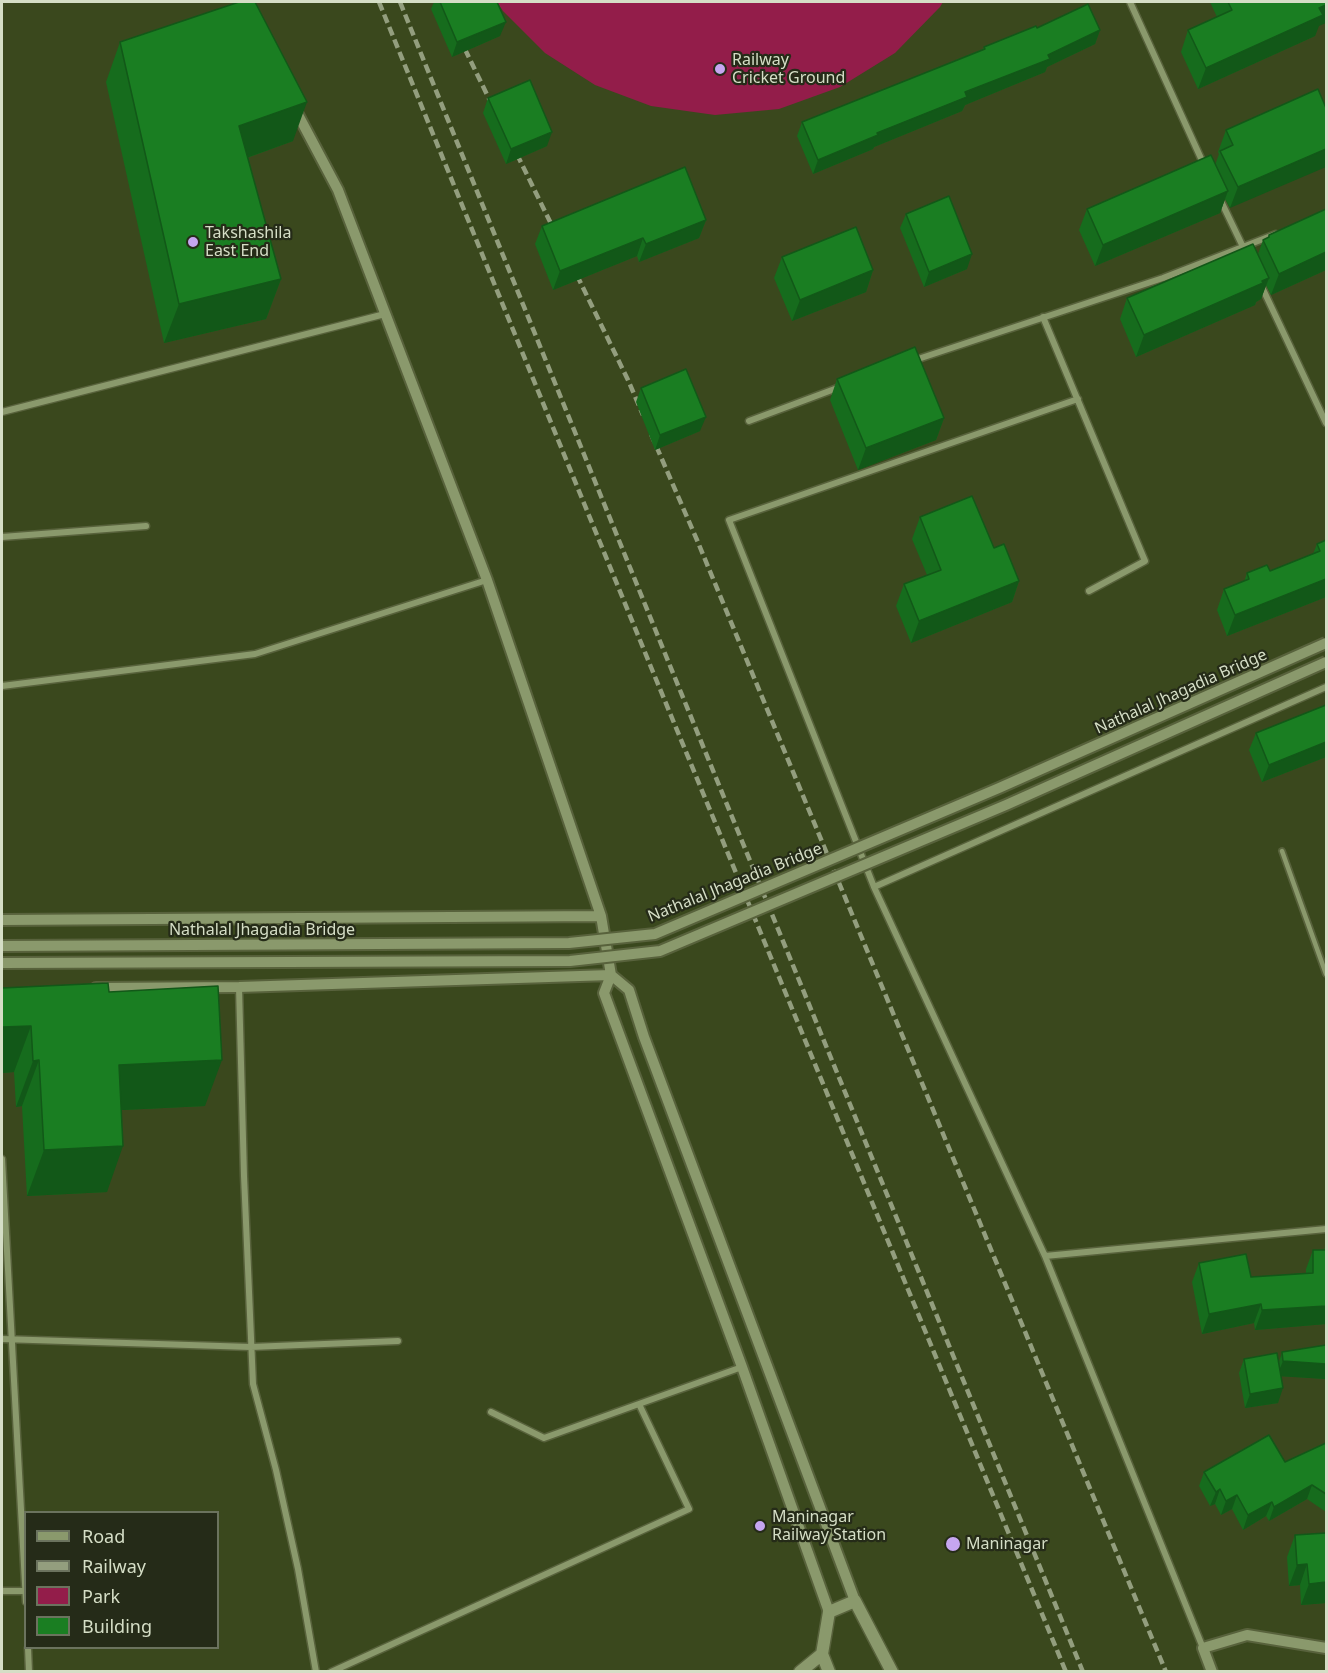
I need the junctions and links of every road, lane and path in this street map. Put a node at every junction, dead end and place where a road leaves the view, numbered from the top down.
1 (1130, 2) edge
2 (288, 96) edge
3 (1209, 176) edge
4 (1218, 196) edge
5 (1285, 230) edge
6 (1243, 247) junction
7 (1248, 257) edge
8 (1258, 278) edge
9 (385, 314) junction
10 (1043, 317) junction
11 (902, 364) edge
12 (847, 384) edge
13 (1078, 399) junction
14 (2, 412) edge
15 (749, 421) dead end
16 (1326, 423) edge
17 (146, 526) dead end
18 (2, 537) edge
19 (486, 580) junction
20 (1089, 591) dead end
21 (1326, 643) edge
22 (1326, 662) edge
23 (2, 686) edge
24 (1326, 687) edge
25 (1282, 851) dead end
26 (874, 887) junction
27 (601, 916) junction
28 (2, 920) edge
29 (2, 946) edge
30 (2, 963) edge
31 (1326, 974) edge
32 (611, 975) junction
33 (239, 987) junction
34 (85, 988) edge
35 (2, 1159) edge
36 (1326, 1229) edge
37 (1045, 1256) junction
38 (2, 1339) edge
39 (11, 1339) junction
40 (398, 1341) dead end
41 (251, 1347) junction
42 (742, 1367) junction
43 (639, 1404) junction
44 (491, 1412) dead end
45 (24, 1573) edge
46 (2, 1591) edge
47 (24, 1591) edge
48 (855, 1601) junction
49 (829, 1612) junction
50 (1203, 1648) junction
51 (1326, 1648) edge
52 (28, 1649) edge
53 (822, 1653) junction
54 (29, 1671) edge
55 (316, 1671) edge
56 (330, 1671) edge
57 (800, 1671) edge
58 (829, 1671) edge
59 (892, 1671) edge
60 (1212, 1671) edge

1 - 3 street
2 - 9 street
4 - 6 street
5 - 6 street
6 - 7 street
6 - 10 street
8 - 16 street
9 - 14 street
9 - 19 street
10 - 11 street
10 - 13 street
12 - 15 street
13 - 20 street
13 - 26 street
17 - 18 street
19 - 23 street
19 - 27 street
21 - 29 street, Nathalal Jhagadia Bridge, bridge
22 - 30 street, Nathalal Jhagadia Bridge, bridge
24 - 26 street
25 - 31 lane
26 - 37 street
27 - 28 street
27 - 32 street
32 - 33 street
32 - 42 street
32 - 48 street
33 - 34 street
33 - 41 street
35 - 39 street
36 - 37 street
37 - 50 street
38 - 39 street
39 - 41 street
39 - 45 street
40 - 41 street
41 - 55 street
42 - 43 street
42 - 49 street
43 - 44 street
43 - 56 street
46 - 47 street
48 - 49 main road
48 - 59 main road
49 - 53 main road
50 - 51 street
50 - 60 street
52 - 54 street
53 - 57 main road
53 - 58 main road

